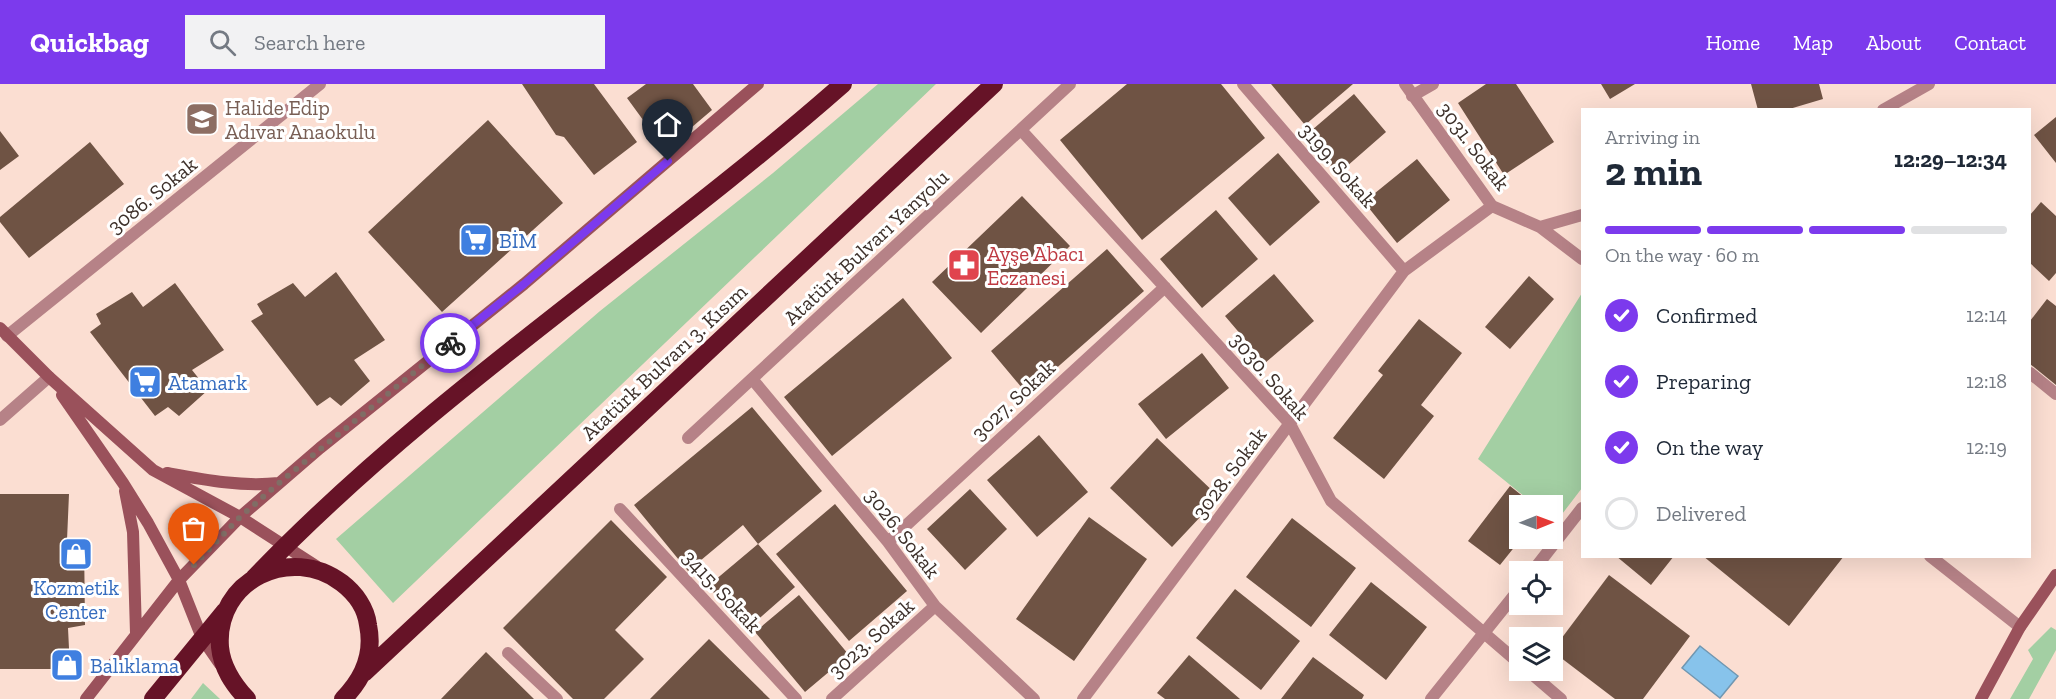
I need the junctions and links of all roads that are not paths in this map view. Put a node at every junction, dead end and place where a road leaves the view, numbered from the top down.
1 (320, 84) edge
2 (758, 84) edge
3 (843, 84) edge
4 (994, 84) edge
5 (1070, 84) edge
6 (1243, 84) edge
7 (1405, 84) edge
8 (1433, 84) edge
9 (1929, 84) edge
10 (1412, 96) junction
11 (1887, 108) edge
12 (1021, 130) junction
13 (1492, 206) junction
14 (1581, 216) edge
15 (1540, 226) junction
16 (1581, 258) edge
17 (1404, 271) junction
18 (1165, 287) junction
19 (4, 332) edge
20 (2031, 375) edge
21 (49, 377) junction
22 (753, 380) junction
23 (2056, 394) edge
24 (0, 420) edge
25 (1290, 424) junction
26 (688, 438) dead end
27 (153, 470) junction
28 (123, 483) junction
29 (279, 483) junction
30 (620, 509) dead end
31 (1581, 509) edge
32 (240, 517) junction
33 (888, 542) junction
34 (284, 547) junction
35 (1933, 558) edge
36 (1541, 561) edge
37 (332, 575) junction
38 (2056, 575) edge
39 (254, 578) junction
40 (179, 580) junction
41 (1509, 601) edge
42 (936, 606) junction
43 (228, 607) junction
44 (2020, 627) junction
45 (136, 633) junction
46 (1483, 633) junction
47 (202, 638) junction
48 (508, 653) dead end
49 (1509, 655) edge
50 (364, 673) junction
51 (1540, 681) edge
52 (233, 684) junction
53 (86, 699) edge
54 (153, 699) edge
55 (247, 699) edge
56 (343, 699) edge
57 (557, 699) edge
58 (795, 699) edge
59 (832, 699) edge
60 (1034, 699) edge
61 (1083, 699) edge
62 (1431, 699) edge
63 (1561, 699) edge
64 (1981, 699) edge

1 - 19 street, 3086. Sokak
2 - 29 street
3 - 34 highway
4 - 50 highway, Atatürk Bulvarı 3. Kısım
5 - 12 street, Atatürk Bulvarı Yanyolu
6 - 17 street, 3199. Sokak
7 - 10 street, 3031. Sokak
8 - 10 street
9 - 11 street
10 - 13 street, 3031. Sokak
12 - 18 street, 3030. Sokak
12 - 22 street, Atatürk Bulvarı Yanyolu
13 - 15 street, 3031. Sokak
13 - 17 street, 3028. Sokak
14 - 15 street
15 - 16 street, 3031. Sokak
17 - 25 street, 3028. Sokak
18 - 25 street, 3030. Sokak
18 - 33 street, 3027. Sokak
19 - 21 street
20 - 23 street
21 - 24 street
21 - 27 street
21 - 28 street
22 - 26 street, Atatürk Bulvarı Yanyolu
22 - 33 street, 3026. Sokak
25 - 46 street, 3030. Sokak
25 - 61 street, 3028. Sokak
27 - 29 street
27 - 32 street
28 - 40 street
28 - 45 street
29 - 32 street
30 - 58 street, 3415. Sokak
31 - 36 street
32 - 34 street
32 - 40 street
33 - 42 street, 3026. Sokak
34 - 37 street
34 - 39 highway
35 - 44 street
37 - 39 highway
37 - 50 highway
38 - 44 street
39 - 43 highway
40 - 45 street
40 - 47 street
41 - 46 street
42 - 59 street, 3023. Sokak
42 - 60 street, 3026. Sokak
43 - 47 highway
43 - 52 highway
44 - 64 street
45 - 53 street
46 - 49 street, 3030. Sokak
46 - 62 street
47 - 52 street
47 - 54 highway
48 - 57 street
50 - 56 highway, Atatürk Bulvarı 3. Kısım
51 - 63 street
52 - 55 highway

